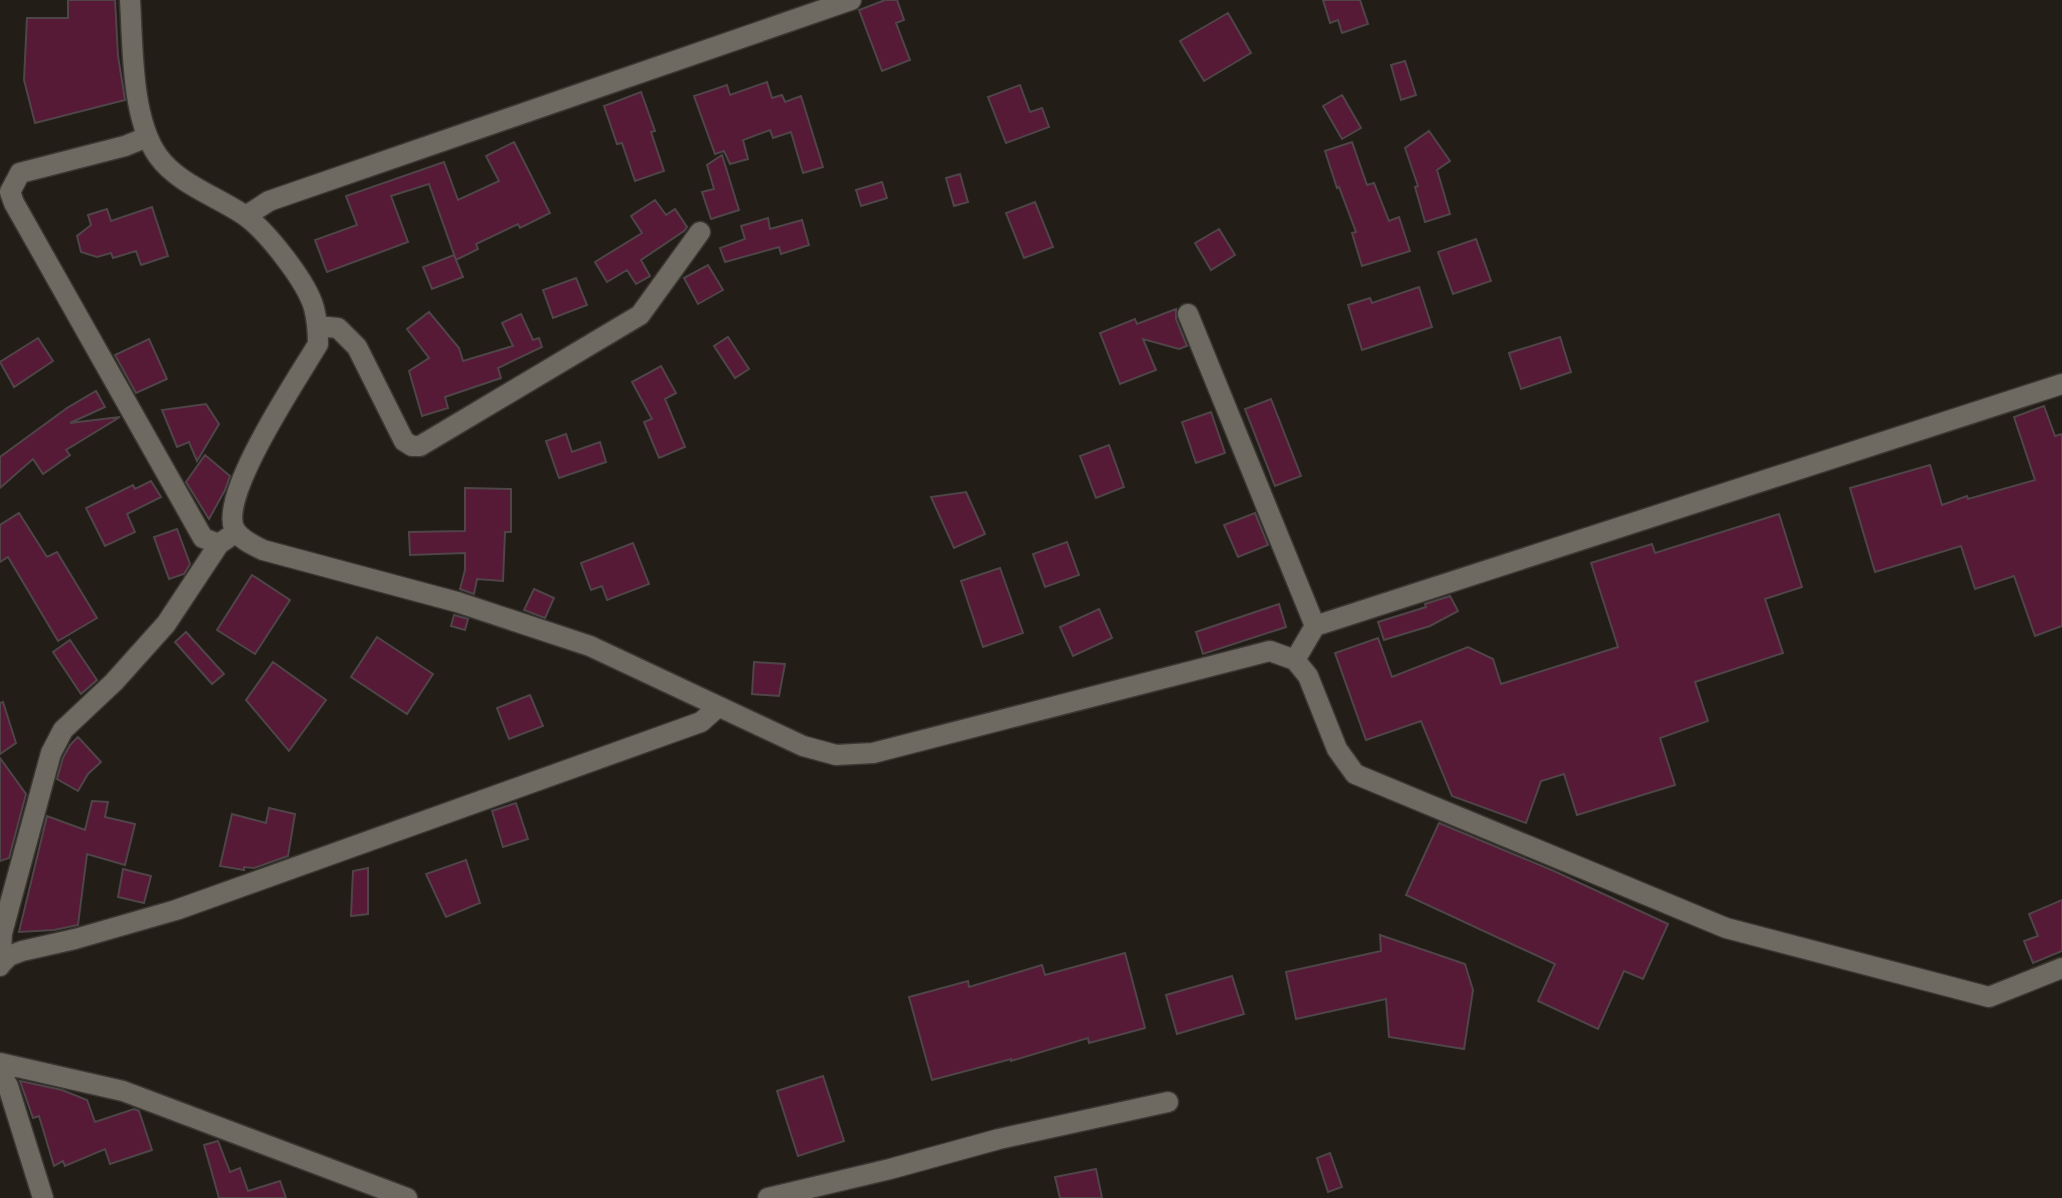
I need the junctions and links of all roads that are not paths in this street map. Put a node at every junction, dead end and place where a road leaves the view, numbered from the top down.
1 (130, 0) edge
2 (851, 0) edge
3 (147, 137) junction
4 (246, 216) junction
5 (700, 232) dead end
6 (1188, 314) dead end
7 (317, 326) junction
8 (2062, 384) edge
9 (227, 538) junction
10 (1315, 626) junction
11 (1295, 660) junction
12 (718, 707) junction
13 (0, 966) edge
14 (2062, 968) edge
15 (0, 1063) edge
16 (0, 1073) edge
17 (1168, 1102) dead end
18 (43, 1198) edge
19 (407, 1198) edge
20 (768, 1198) edge

1 - 3 street
2 - 4 street
3 - 4 street
3 - 9 street
4 - 7 street
5 - 7 street
6 - 10 street
7 - 9 street
8 - 10 street
9 - 12 street
9 - 13 street
10 - 11 street
11 - 12 street
11 - 14 street
12 - 13 street
15 - 19 street
16 - 18 street
17 - 20 street

